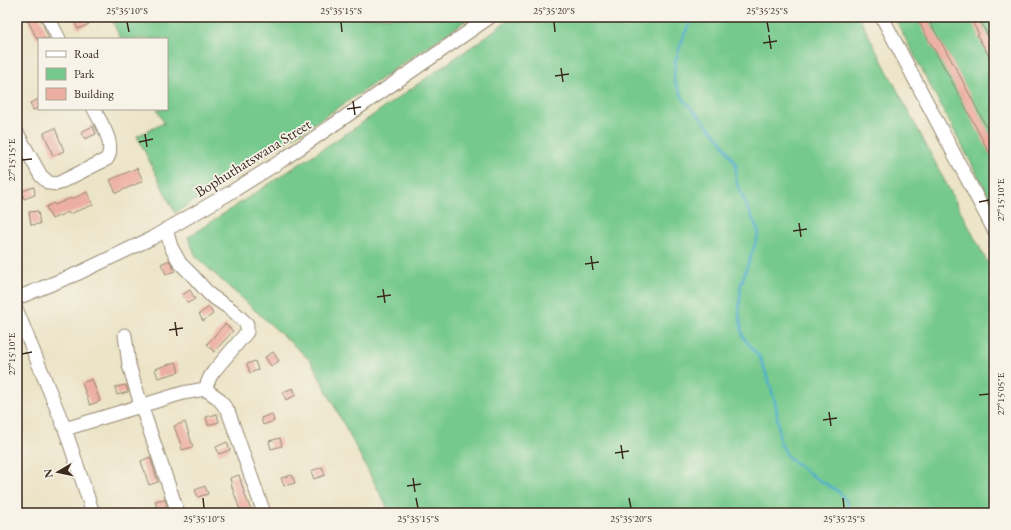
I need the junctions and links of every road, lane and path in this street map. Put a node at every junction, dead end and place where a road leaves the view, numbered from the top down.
1 (48, 17) edge
2 (490, 17) edge
3 (882, 17) edge
4 (58, 38) edge
5 (94, 110) edge
6 (18, 136) edge
7 (166, 230) junction
8 (994, 230) edge
9 (17, 298) edge
10 (17, 311) edge
11 (125, 335) dead end
12 (205, 390) junction
13 (141, 405) junction
14 (65, 429) junction
15 (93, 513) edge
16 (178, 513) edge
17 (264, 513) edge

1 - 4 street
2 - 7 street, Bophuthatswana Street
3 - 8 street
5 - 6 street
7 - 9 street, Bophuthatswana Street
7 - 12 street
10 - 14 street
11 - 13 street
12 - 13 street
12 - 17 street
13 - 14 street
13 - 16 street
14 - 15 street

